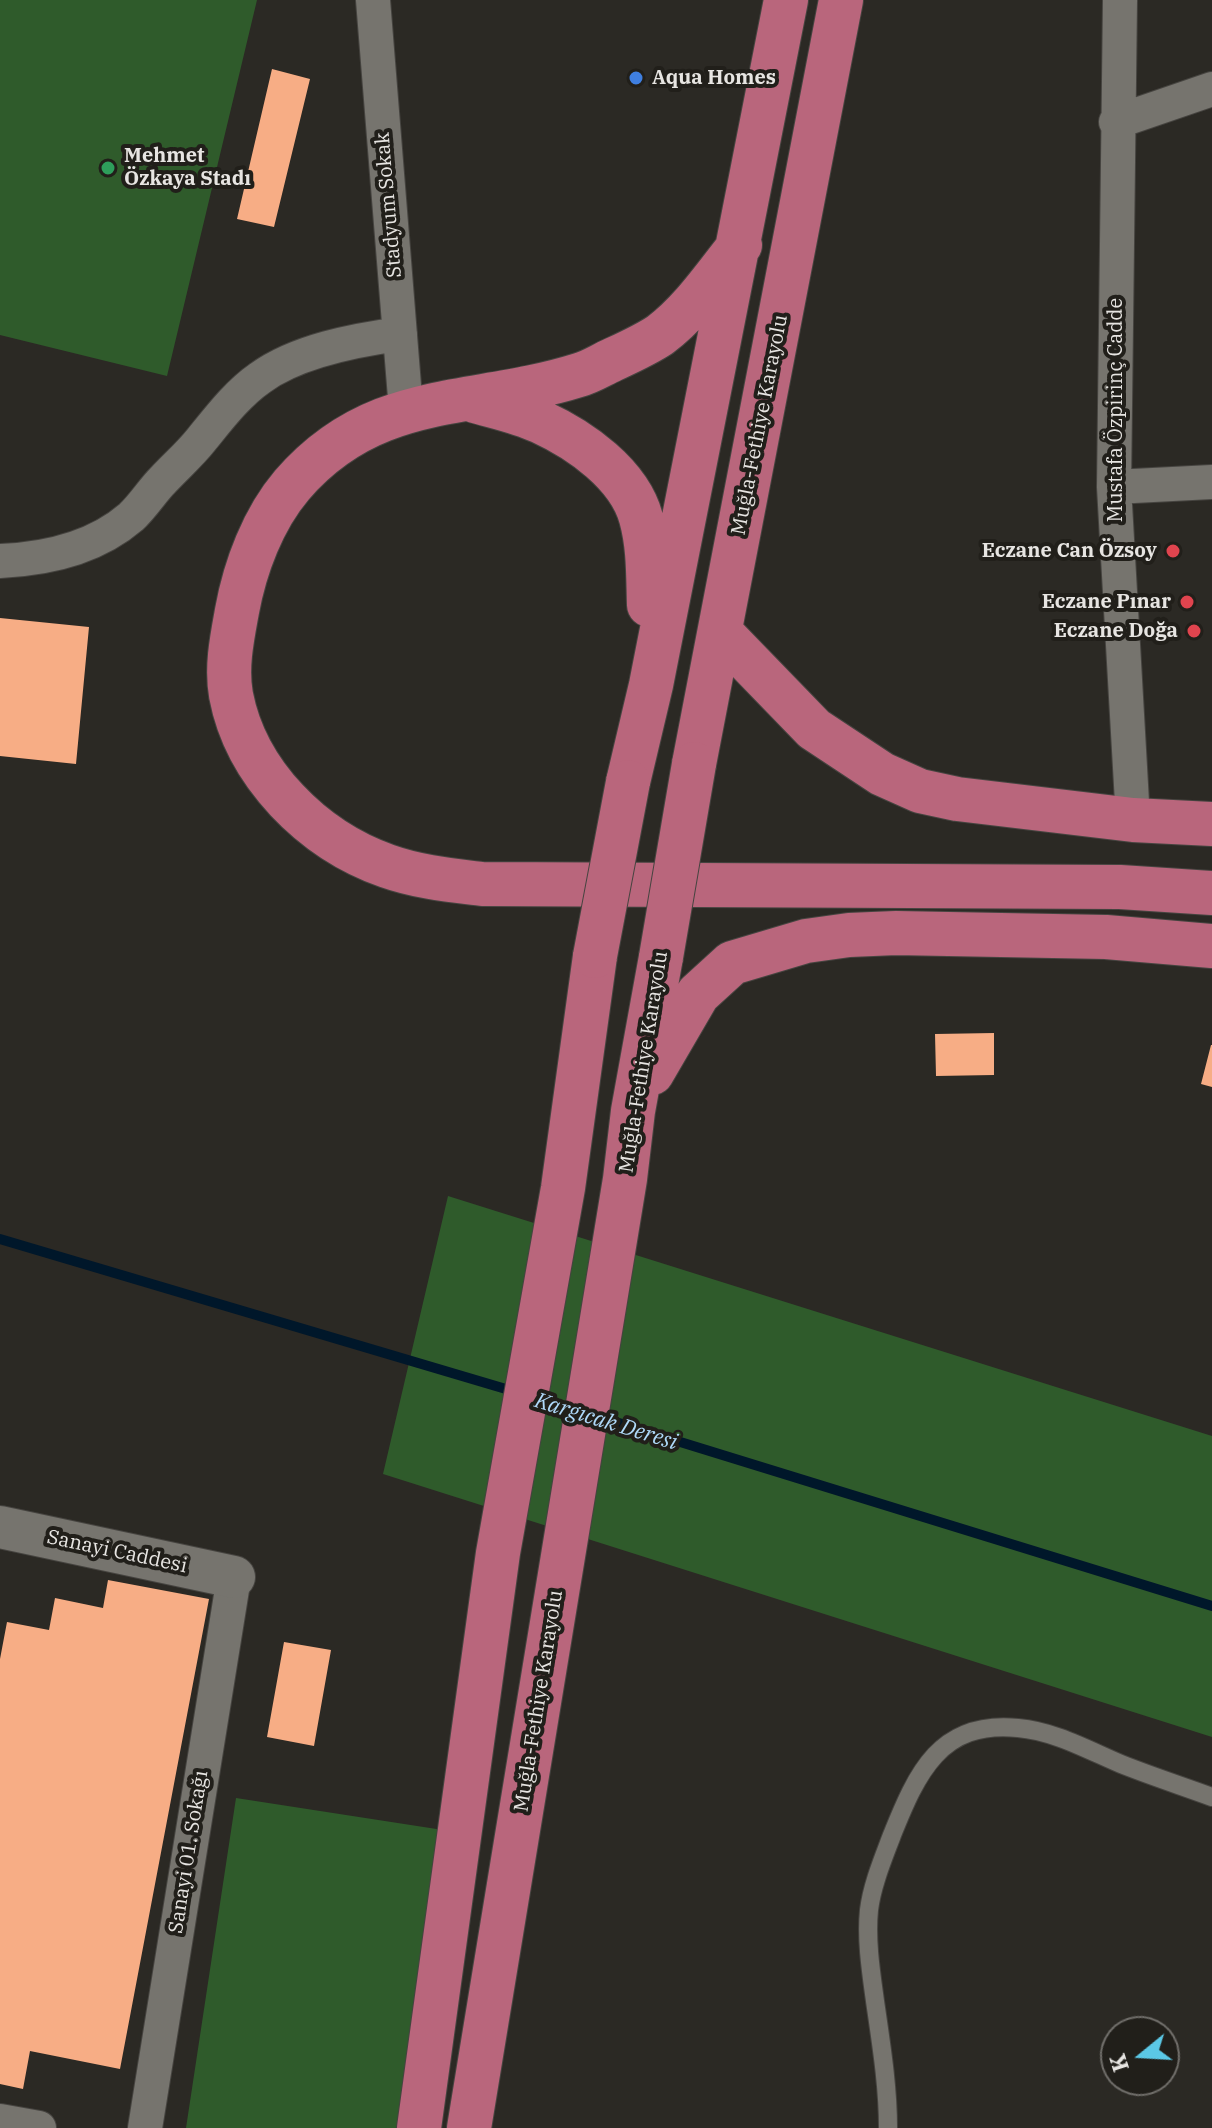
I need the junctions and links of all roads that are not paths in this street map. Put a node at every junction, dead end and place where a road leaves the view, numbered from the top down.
1 (373, 0) edge
2 (786, 0) edge
3 (841, 0) edge
4 (1120, 0) edge
5 (1212, 89) edge
6 (1116, 122) junction
7 (740, 245) junction
8 (400, 334) junction
9 (465, 398) junction
10 (406, 410) junction
11 (1212, 482) edge
12 (1114, 487) junction
13 (0, 561) edge
14 (721, 633) junction
15 (651, 685) junction
16 (1133, 820) junction
17 (1212, 824) edge
18 (1212, 893) edge
19 (1212, 946) edge
20 (633, 1111) junction
21 (0, 1527) edge
22 (234, 1577) joint
23 (1212, 1797) edge
24 (0, 2121) edge
25 (39, 2128) edge
26 (145, 2128) edge
27 (419, 2128) edge
28 (469, 2128) edge
29 (888, 2128) edge

1 - 8 street, Stadyum Sokak
2 - 7 highway
3 - 14 highway, Muğla-Fethiye Karayolu
4 - 6 street, Mustafa Özpirinç Cadde
5 - 6 street
6 - 12 street, Mustafa Özpirinç Cadde
7 - 9 highway
7 - 15 highway
8 - 10 street, Stadyum Sokak
8 - 13 street
9 - 10 highway
9 - 15 highway
10 - 18 highway
11 - 12 street
12 - 16 street, Mustafa Özpirinç Cadde
14 - 16 highway
14 - 20 highway, Muğla-Fethiye Karayolu, bridge
15 - 27 highway, bridge
16 - 17 highway
19 - 20 highway
20 - 28 highway, Muğla-Fethiye Karayolu
21 - 22 street, Sanayi Caddesi
22 - 26 street, Sanayi 01. Sokağı
23 - 29 lane
24 - 25 street

